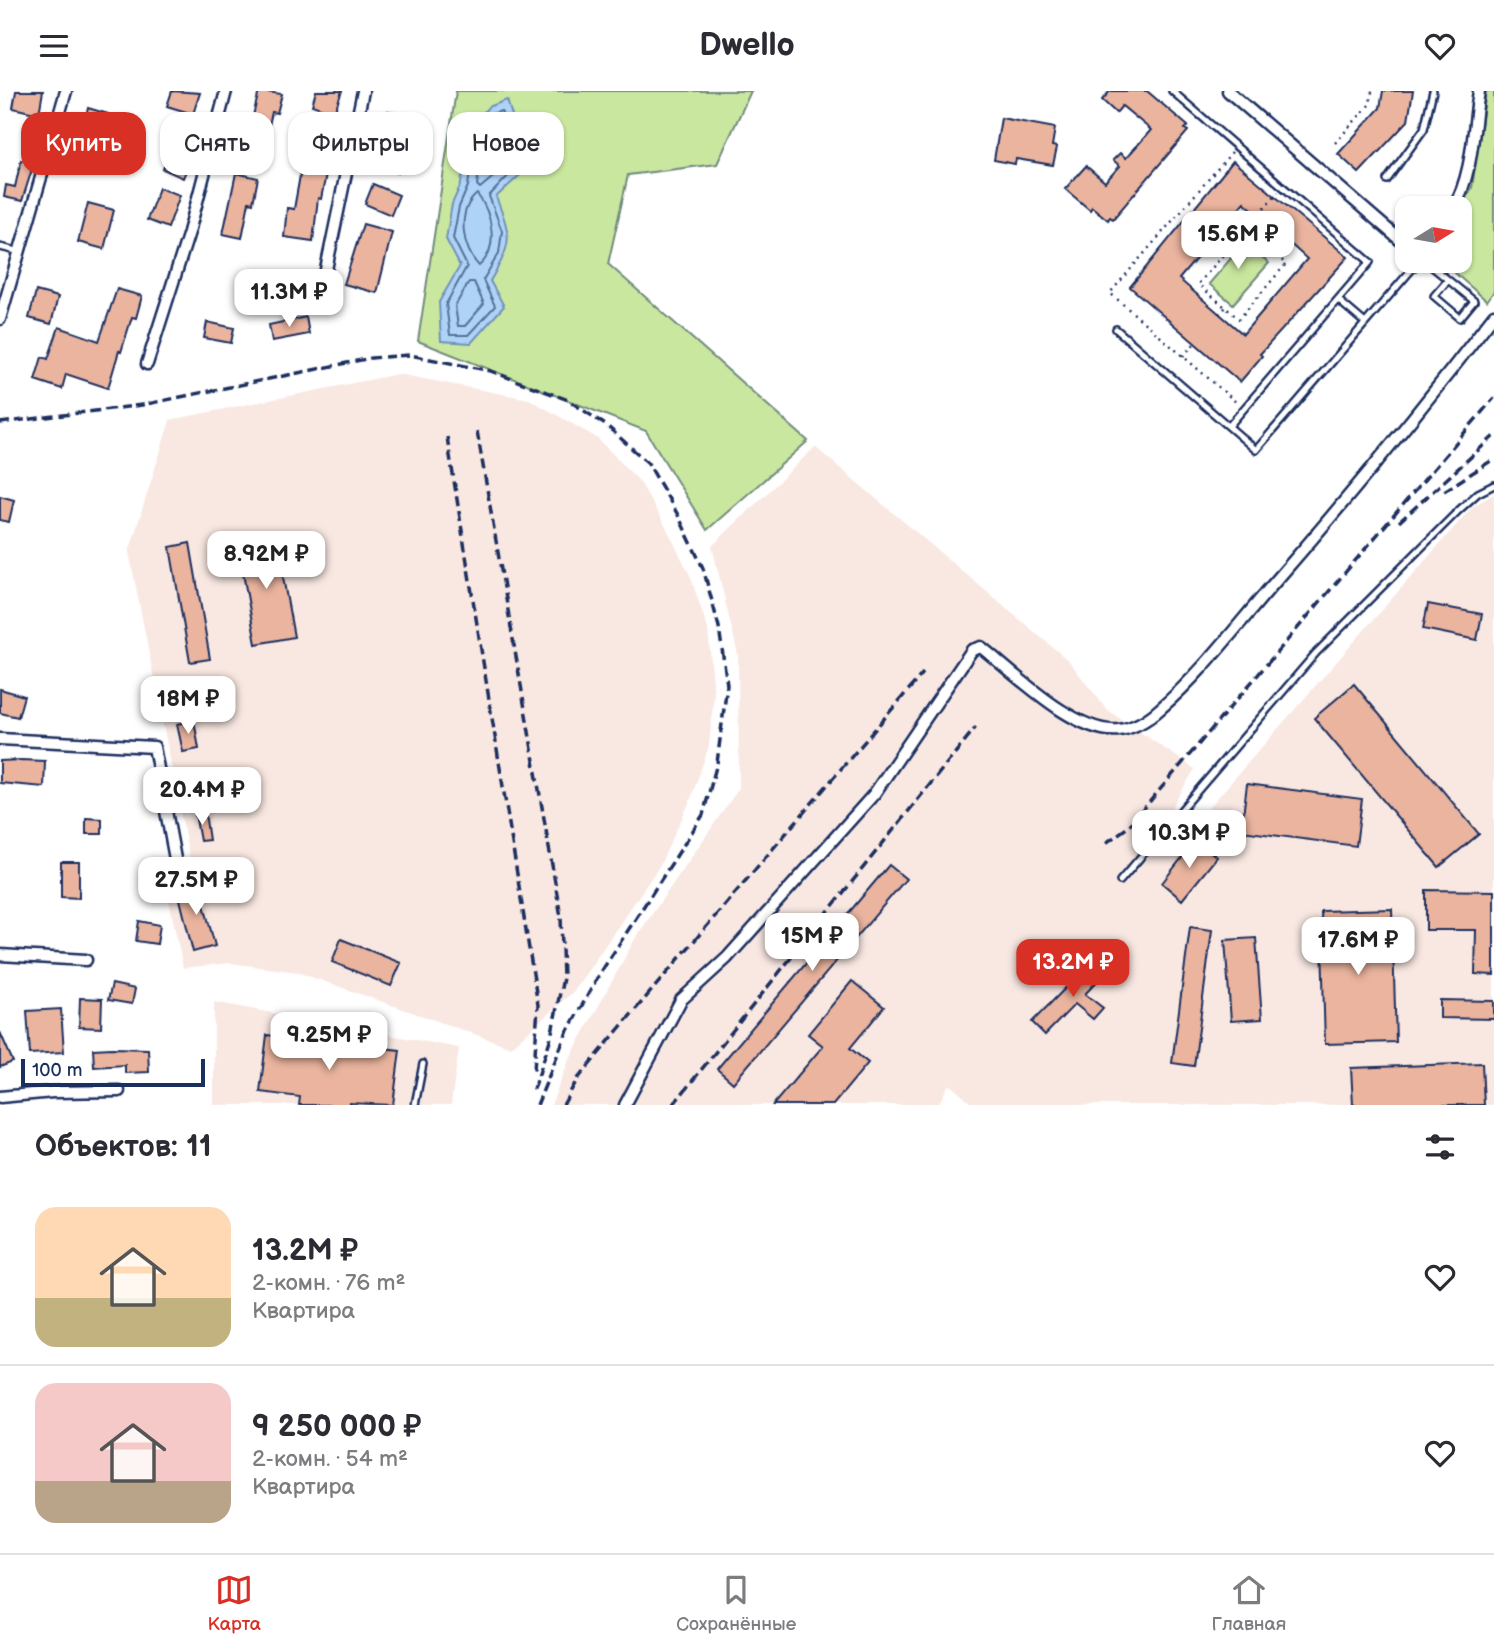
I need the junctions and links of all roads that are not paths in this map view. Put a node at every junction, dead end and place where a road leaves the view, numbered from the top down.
1 (66, 91) edge
2 (226, 91) edge
3 (363, 91) edge
4 (1172, 91) edge
5 (1228, 91) edge
6 (1433, 91) edge
7 (1479, 91) edge
8 (1387, 180) dead end
9 (1460, 196) edge
10 (1395, 236) edge
11 (0, 247) edge
12 (21, 253) junction
13 (1409, 273) edge
14 (1440, 273) edge
15 (1448, 280) junction
16 (323, 284) dead end
17 (1338, 299) junction
18 (1494, 315) edge
19 (0, 319) edge
20 (1366, 323) junction
21 (1116, 329) dead end
22 (147, 364) dead end
23 (1228, 426) junction
24 (1494, 485) edge
25 (0, 739) edge
26 (176, 859) dead end
27 (1120, 881) dead end
28 (0, 955) edge
29 (86, 960) dead end
30 (424, 1064) dead end
31 (119, 1091) dead end
32 (0, 1097) edge
33 (415, 1105) edge
34 (625, 1105) edge

1 - 12 street
2 - 22 street
3 - 16 street
4 - 17 lane
5 - 10 street
6 - 8 lane
7 - 9 street
11 - 12 lane
12 - 19 street
13 - 20 lane
14 - 15 lane
15 - 15 lane
17 - 20 lane
17 - 23 lane
18 - 34 street
20 - 23 lane
21 - 23 lane
24 - 27 lane
25 - 26 street
28 - 29 street
30 - 33 lane
31 - 32 street

